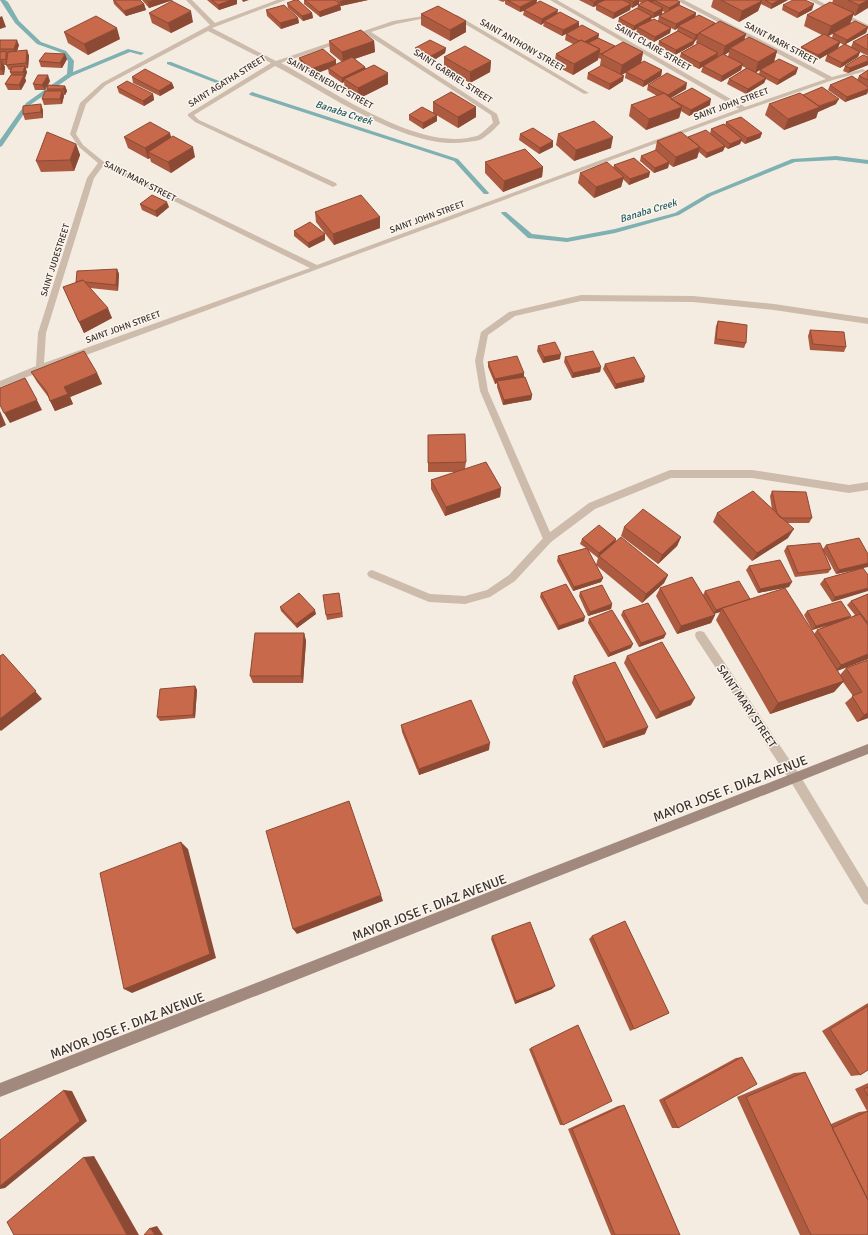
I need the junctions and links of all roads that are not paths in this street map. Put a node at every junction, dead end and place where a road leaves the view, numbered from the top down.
1 (189, 0) edge
2 (283, 0) edge
3 (553, 0) edge
4 (679, 0) edge
5 (812, 0) edge
6 (449, 13) edge
7 (441, 14) edge
8 (214, 25) junction
9 (868, 27) edge
10 (207, 28) junction
11 (367, 32) junction
12 (275, 63) junction
13 (863, 71) edge
14 (832, 80) junction
15 (586, 93) dead end
16 (744, 109) junction
17 (449, 142) joint
18 (102, 163) junction
19 (333, 184) dead end
20 (317, 268) junction
21 (868, 321) edge
22 (40, 368) junction
23 (0, 384) edge
24 (868, 486) edge
25 (548, 539) junction
26 (372, 574) dead end
27 (700, 635) edge
28 (868, 749) edge
29 (795, 778) junction
30 (868, 899) edge
31 (0, 1090) edge

1 - 8 street
2 - 8 street, SAINT MARY STREET
3 - 16 street, SAINT CLAIRE STREET
4 - 14 street, SAINT MARK STREET
5 - 9 street
6 - 15 street, SAINT ANTHONY STREET
7 - 11 street, SAINT AGATHA STREET
8 - 10 street, SAINT MARY STREET
10 - 12 street, SAINT BENEDICT STREET
10 - 18 street, SAINT MARY STREET
11 - 12 street, SAINT AGATHA STREET
11 - 17 street, SAINT GABRIEL STREET
12 - 17 street, SAINT BENEDICT STREET
12 - 19 street, SAINT AGATHA STREET
13 - 14 street, SAINT JOHN STREET
14 - 16 street, SAINT JOHN STREET
16 - 20 street, SAINT JOHN STREET
18 - 20 street, SAINT MARY STREET
18 - 22 street, SAINT JUDESTREET
20 - 22 street, SAINT JOHN STREET
21 - 25 street
22 - 23 street, SAINT JOHN STREET
24 - 25 street
25 - 26 street
27 - 29 street, SAINT MARY STREET
28 - 29 main road, MAYOR JOSE F. DIAZ AVENUE
29 - 30 street, SAINT MARY STREET
29 - 31 main road, MAYOR JOSE F. DIAZ AVENUE

